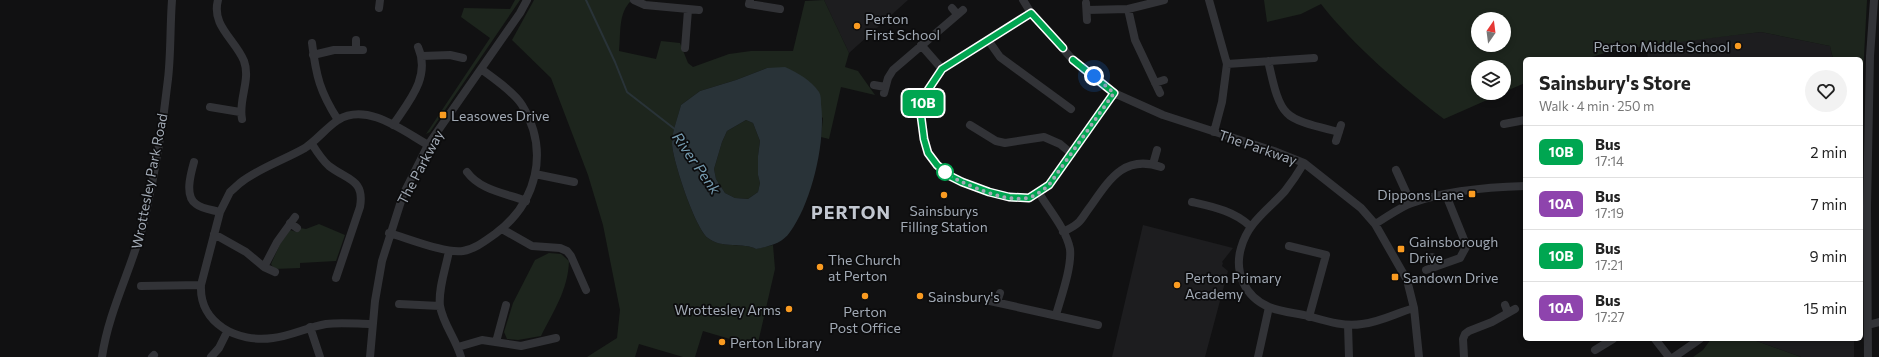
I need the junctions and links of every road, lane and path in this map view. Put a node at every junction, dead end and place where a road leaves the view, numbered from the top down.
1 (172, 0) edge
2 (218, 0) edge
3 (527, 0) edge
4 (634, 0) edge
5 (1023, 0) edge
6 (1164, 0) edge
7 (1209, 0) edge
8 (1874, 0) edge
9 (749, 2) edge
10 (1128, 8) junction
11 (780, 9) dead end
12 (688, 10) junction
13 (699, 10) dead end
14 (957, 11) dead end
15 (1031, 13) junction
16 (1087, 20) dead end
17 (356, 40) dead end
18 (988, 40) junction
19 (312, 43) dead end
20 (921, 45) junction
21 (418, 47) dead end
22 (685, 48) dead end
23 (313, 55) junction
24 (422, 56) junction
25 (1870, 56) junction
26 (1879, 57) edge
27 (463, 58) dead end
28 (1314, 58) dead end
29 (1268, 61) junction
30 (1227, 64) junction
31 (481, 68) junction
32 (942, 69) junction
33 (1164, 80) dead end
34 (1155, 83) junction
35 (874, 85) dead end
36 (1114, 93) junction
37 (1160, 93) dead end
38 (210, 107) dead end
39 (1071, 109) dead end
40 (338, 120) junction
41 (1523, 121) edge
42 (393, 125) junction
43 (970, 125) dead end
44 (1510, 126) dead end
45 (1214, 132) junction
46 (1336, 141) dead end
47 (312, 144) junction
48 (428, 145) junction
49 (1157, 150) dead end
50 (1072, 154) junction
51 (194, 162) dead end
52 (1304, 163) junction
53 (1152, 164) junction
54 (1161, 167) dead end
55 (1396, 170) dead end
56 (467, 172) dead end
57 (535, 174) junction
58 (574, 182) dead end
59 (1523, 186) edge
60 (1039, 193) junction
61 (1446, 195) junction
62 (526, 201) junction
63 (1192, 202) dead end
64 (1411, 203) junction
65 (220, 212) junction
66 (294, 223) dead end
67 (1375, 224) junction
68 (1250, 226) junction
69 (502, 229) junction
70 (1063, 232) junction
71 (389, 233) junction
72 (214, 234) junction
73 (1289, 246) dead end
74 (450, 251) junction
75 (1432, 257) dead end
76 (264, 267) junction
77 (1435, 267) junction
78 (1426, 270) dead end
79 (275, 272) dead end
80 (150, 277) dead end
81 (336, 278) dead end
82 (201, 285) junction
83 (142, 286) dead end
84 (151, 286) junction
85 (586, 290) dead end
86 (1000, 293) dead end
87 (399, 304) dead end
88 (506, 304) dead end
89 (1505, 305) dead end
90 (440, 306) junction
91 (1269, 307) junction
92 (1414, 308) junction
93 (1056, 315) junction
94 (1309, 317) junction
95 (1879, 322) edge
96 (372, 324) junction
97 (1098, 325) dead end
98 (1348, 325) junction
99 (1868, 325) junction
100 (310, 327) junction
101 (227, 332) junction
102 (556, 338) dead end
103 (1610, 341) edge
104 (1657, 341) edge
105 (1697, 341) edge
106 (496, 342) junction
107 (458, 347) junction
108 (1595, 350) dead end
109 (102, 357) edge
110 (211, 357) edge
111 (320, 357) edge
112 (370, 357) edge
113 (461, 357) edge
114 (1258, 357) edge
115 (1349, 357) edge
116 (1419, 357) edge
117 (1464, 357) edge
118 (1669, 357) edge
119 (1674, 357) edge
120 (1868, 357) edge

1 - 109 street, Wrottesley Park Road
2 - 38 street
3 - 31 street, The Parkway
4 - 12 street
5 - 15 street, The Parkway
6 - 10 street
7 - 30 street
8 - 25 street
9 - 11 street
10 - 16 street
10 - 34 street
12 - 13 street
12 - 22 street
14 - 20 street
15 - 18 street
15 - 36 street, The Parkway
17 - 23 street
18 - 32 street
18 - 39 street
19 - 23 street
20 - 32 street
20 - 35 street
21 - 24 street
23 - 40 street
24 - 27 street
24 - 42 street
25 - 26 street
25 - 99 street
28 - 29 street
29 - 30 street
29 - 46 street
30 - 45 street
31 - 48 street, The Parkway
31 - 57 street
32 - 60 street
33 - 34 street
34 - 37 street
36 - 45 street, The Parkway
36 - 50 street
40 - 42 street
40 - 47 street
41 - 44 street
42 - 48 street
43 - 50 street
45 - 52 street, The Parkway
47 - 65 street
47 - 81 street
48 - 71 street, The Parkway
49 - 53 street
50 - 60 street
51 - 65 street
52 - 67 street, The Parkway
52 - 68 street
53 - 54 street
53 - 70 street
55 - 64 street
56 - 62 street
57 - 58 street
57 - 62 street
59 - 61 street
60 - 70 street
61 - 64 street
61 - 77 street
62 - 69 street
63 - 68 street
64 - 67 street
65 - 72 street
66 - 76 street
67 - 92 street, The Parkway
68 - 91 street
69 - 74 street
69 - 85 street
70 - 93 street
71 - 74 street
71 - 96 street, The Parkway
72 - 76 street
72 - 82 street
73 - 94 street
74 - 90 street
75 - 77 street
76 - 79 street
77 - 78 street
80 - 84 street
82 - 84 street
82 - 101 street
83 - 84 street
86 - 93 street
87 - 90 street
88 - 106 street
89 - 117 street
90 - 107 street
91 - 94 street
91 - 114 street
92 - 98 street
92 - 116 street, The Parkway
93 - 97 street
94 - 98 street
95 - 99 street
96 - 100 street
96 - 112 street, The Parkway
98 - 115 street
99 - 120 street
100 - 101 street
100 - 111 street
101 - 110 street
102 - 106 street
103 - 108 street
104 - 118 street
105 - 119 street
106 - 107 street
107 - 113 street

